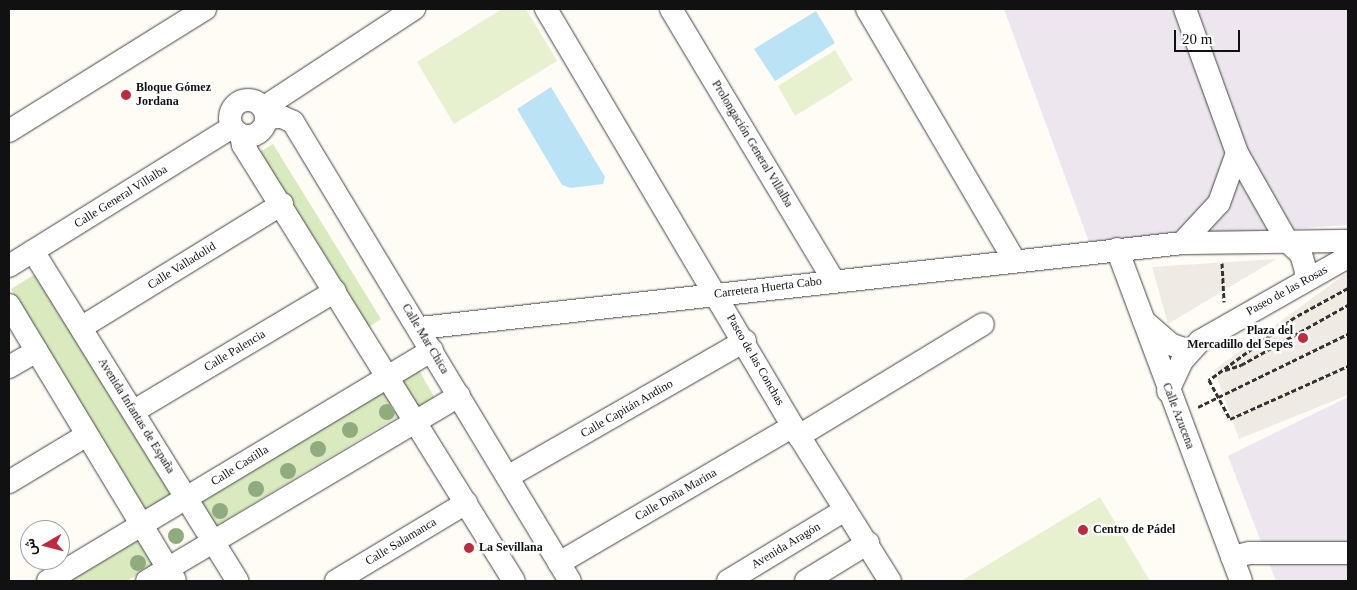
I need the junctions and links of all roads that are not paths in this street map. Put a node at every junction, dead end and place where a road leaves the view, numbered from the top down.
1 (204, 9) edge
2 (414, 9) edge
3 (546, 9) edge
4 (671, 9) edge
5 (867, 9) edge
6 (1184, 9) edge
7 (265, 113) junction
8 (9, 131) edge
9 (236, 131) junction
10 (1238, 153) junction
11 (282, 204) junction
12 (1287, 241) junction
13 (1348, 241) edge
14 (1191, 243) junction
15 (1117, 249) junction
16 (34, 251) junction
17 (1348, 257) edge
18 (1015, 261) junction
19 (9, 266) edge
20 (833, 280) junction
21 (1305, 281) junction
22 (335, 291) junction
23 (716, 294) junction
24 (9, 305) edge
25 (1140, 316) junction
26 (983, 324) dead end
27 (82, 327) junction
28 (420, 328) junction
29 (745, 341) junction
30 (37, 350) junction
31 (432, 350) junction
32 (1189, 351) junction
33 (9, 367) edge
34 (389, 375) junction
35 (1168, 391) junction
36 (459, 396) junction
37 (134, 411) junction
38 (416, 422) junction
39 (796, 431) junction
40 (87, 435) junction
41 (509, 476) junction
42 (9, 482) edge
43 (187, 498) junction
44 (466, 503) junction
45 (845, 510) junction
46 (142, 524) junction
47 (213, 540) junction
48 (868, 543) junction
49 (1348, 552) edge
50 (1232, 557) junction
51 (564, 572) edge
52 (172, 575) edge
53 (48, 581) edge
54 (147, 581) edge
55 (238, 581) edge
56 (336, 581) edge
57 (514, 581) edge
58 (728, 581) edge
59 (806, 581) edge
60 (890, 581) edge
61 (1241, 581) edge

1 - 8 street
2 - 7 street
3 - 23 street, Paseo de las Conchas
4 - 20 street, Prolongación General Villalba
5 - 18 street
6 - 10 street
7 - 9 street
7 - 9 street
7 - 28 street, Calle Mar Chica
9 - 11 street
9 - 16 street, Calle General Villalba
10 - 12 street
10 - 14 street
11 - 22 street
11 - 27 street, Calle Valladolid
12 - 13 street
12 - 14 street
12 - 21 street
14 - 15 street
15 - 18 street, Carretera Huerta Cabo
15 - 25 street, Calle Azucena
16 - 19 street, Calle General Villalba
16 - 27 street, Avenida Infantas de España
17 - 21 street, Paseo de las Rosas
18 - 20 street, Carretera Huerta Cabo
20 - 23 street, Carretera Huerta Cabo
21 - 32 street, Paseo de las Rosas
22 - 34 street
22 - 37 street, Calle Palencia
23 - 28 street, Carretera Huerta Cabo
23 - 29 street, Paseo de las Conchas
24 - 30 street
25 - 32 street
25 - 35 street, Calle Azucena
26 - 39 street, Calle Doña Marina
27 - 37 street, Avenida Infantas de España
28 - 31 street, Calle Mar Chica
29 - 39 street, Paseo de las Conchas
29 - 41 street, Calle Capitán Andino
30 - 33 street
30 - 40 street
31 - 34 street, Calle Castilla
31 - 36 street, Calle Mar Chica
32 - 35 street, Paseo de las Rosas
34 - 38 street
34 - 43 street, Calle Castilla
35 - 50 street, Calle Azucena
36 - 38 street
36 - 41 street, Calle Mar Chica
37 - 43 street, Avenida Infantas de España
38 - 44 street
38 - 47 street
39 - 45 street, Paseo de las Conchas
39 - 51 street, Calle Doña Marina
40 - 42 street
40 - 46 street
41 - 51 street, Calle Mar Chica
43 - 46 street, Calle Castilla
43 - 47 street, Avenida Infantas de España
44 - 56 street, Calle Salamanca
44 - 57 street
45 - 48 street, Paseo de las Conchas
45 - 58 street, Avenida Aragón
46 - 52 street
46 - 53 street, Calle Castilla
47 - 52 street
47 - 55 street, Avenida Infantas de España
48 - 59 street
48 - 60 street, Paseo de las Conchas
49 - 50 street
50 - 61 street, Calle Azucena
52 - 54 street

